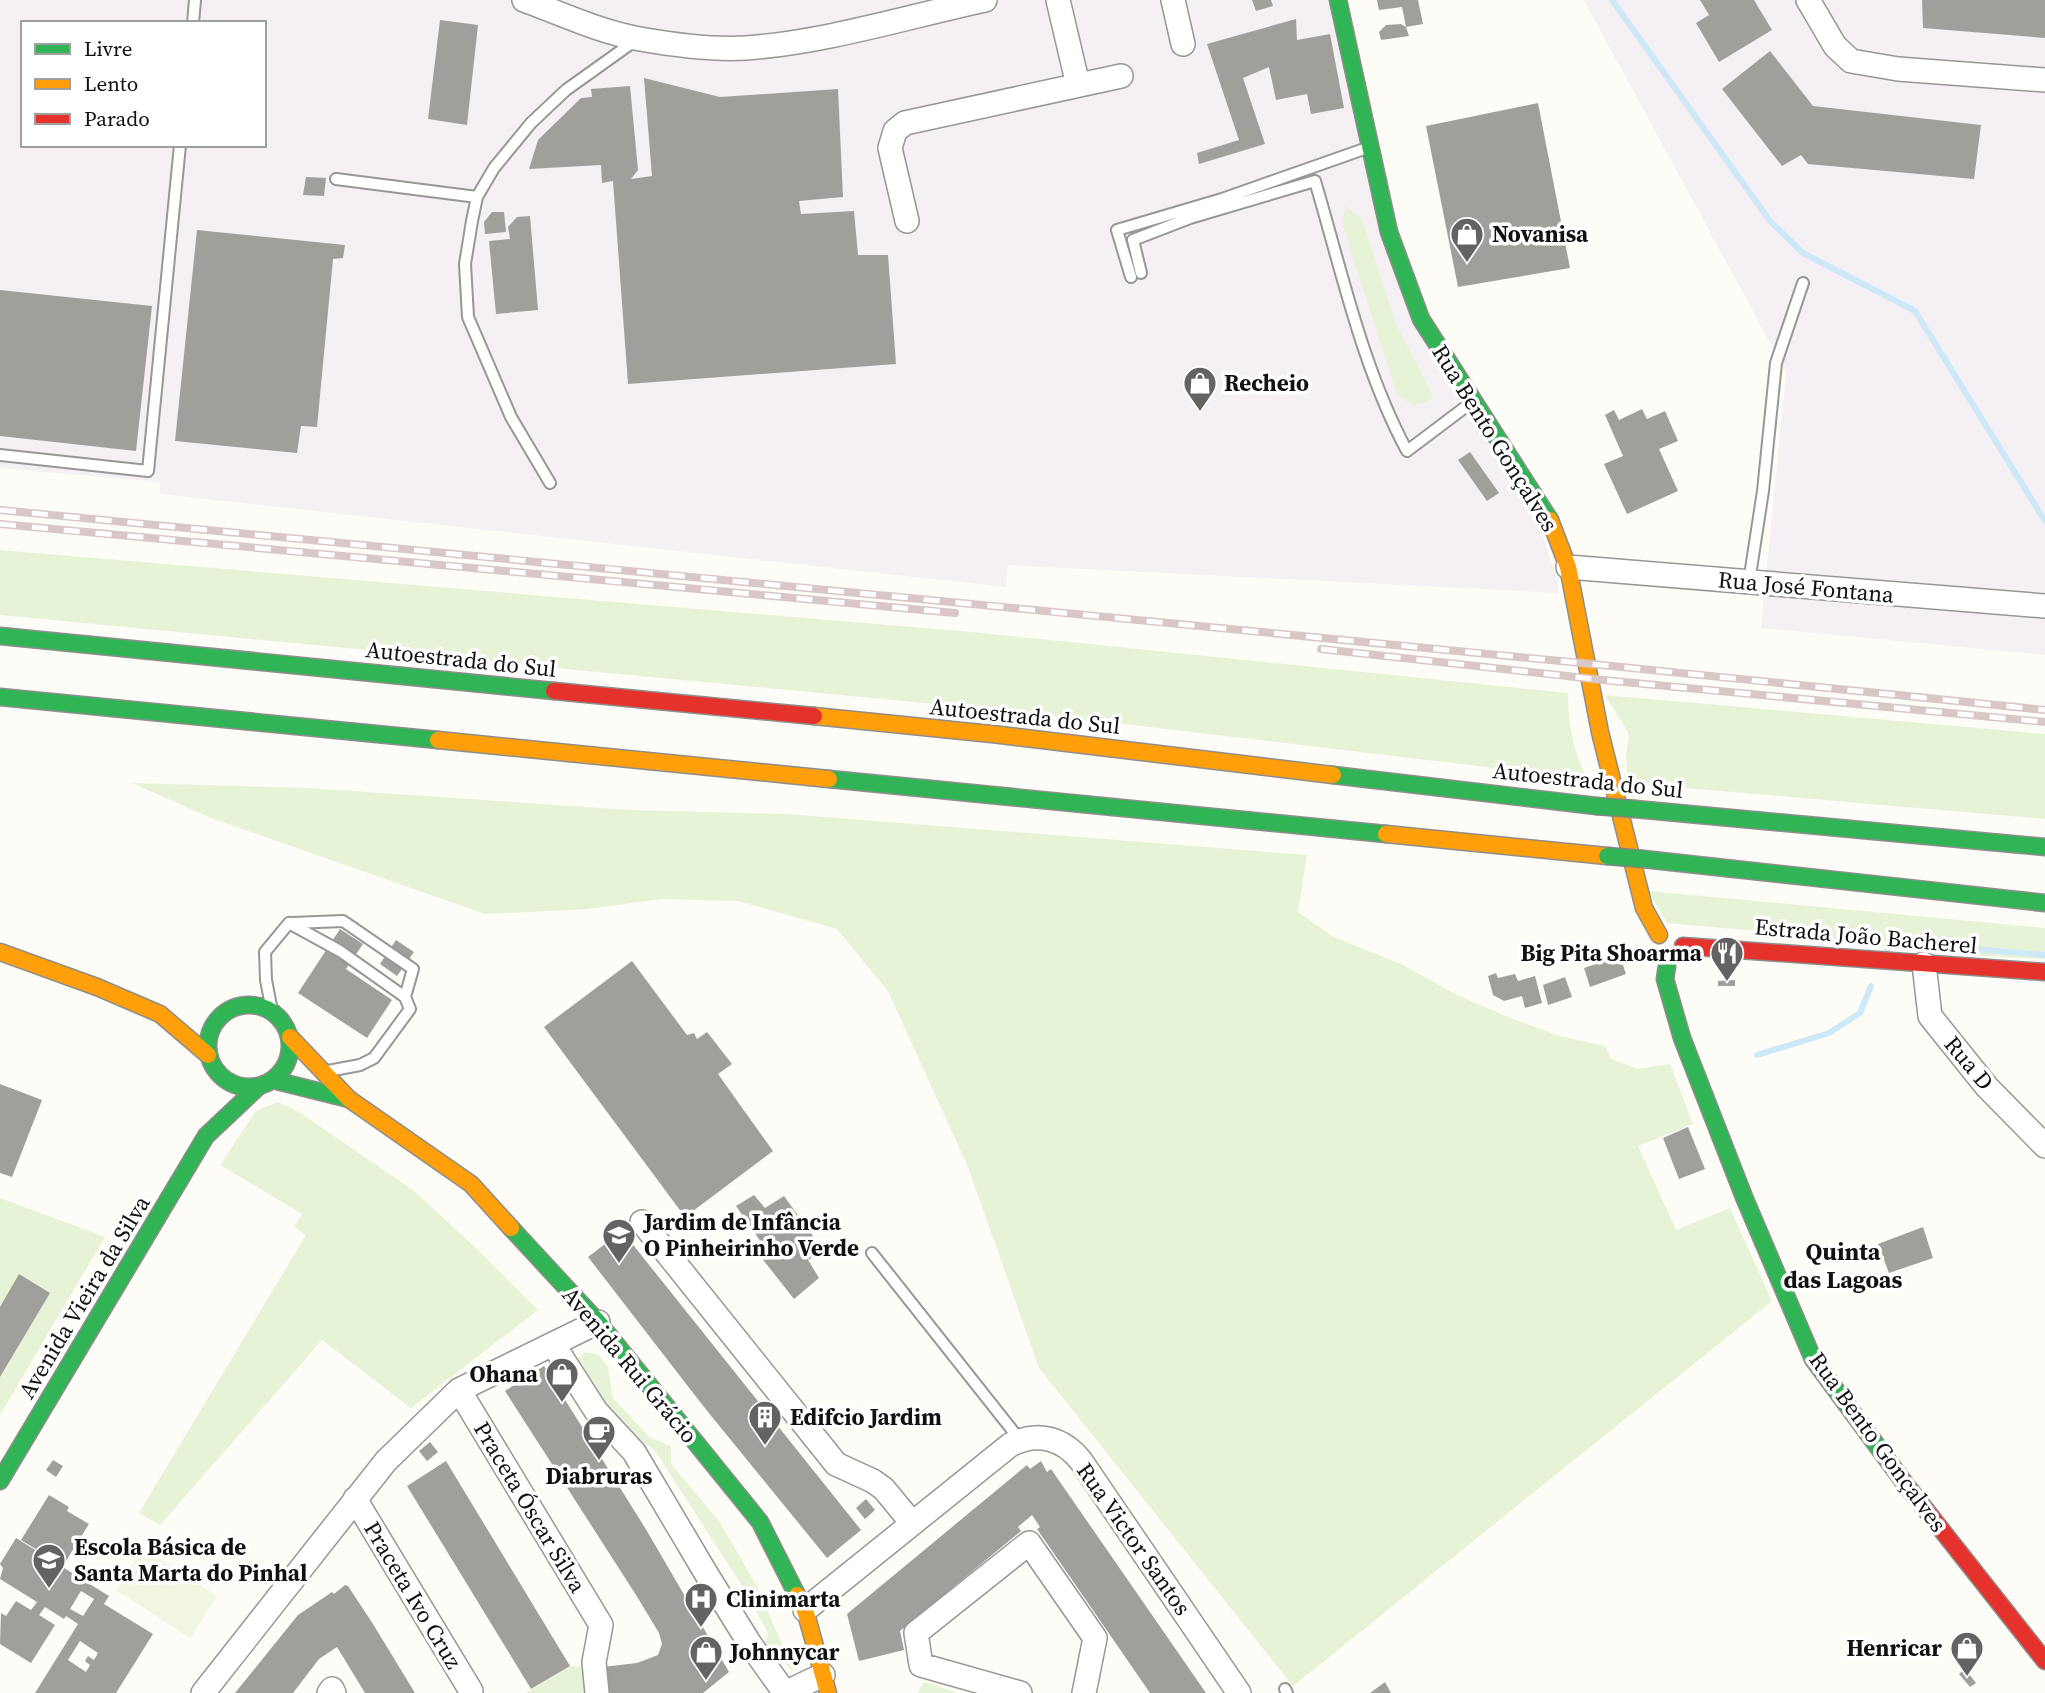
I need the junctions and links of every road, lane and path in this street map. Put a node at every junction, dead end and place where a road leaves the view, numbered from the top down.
1 (195, 0) edge
2 (524, 0) edge
3 (985, 0) edge
4 (1058, 0) edge
5 (1173, 0) edge
6 (1338, 0) edge
7 (1346, 0) edge
8 (1808, 0) edge
9 (192, 21) edge
10 (1345, 24) junction
11 (638, 38) junction
12 (1183, 44) dead end
13 (1121, 76) dead end
14 (2045, 80) edge
15 (1078, 85) junction
16 (180, 147) edge
17 (1371, 148) junction
18 (336, 179) dead end
19 (477, 197) junction
20 (907, 221) dead end
21 (1802, 283) dead end
22 (1474, 401) junction
23 (0, 455) edge
24 (550, 483) dead end
25 (1568, 567) junction
26 (1749, 582) junction
27 (2045, 606) edge
28 (0, 636) edge
29 (0, 697) edge
30 (2045, 847) edge
31 (2045, 903) edge
32 (289, 923) junction
33 (1683, 946) junction
34 (1657, 951) junction
35 (0, 952) edge
36 (1924, 964) junction
37 (2045, 972) edge
38 (405, 997) junction
39 (272, 1011) junction
40 (225, 1012) junction
41 (160, 1014) junction
42 (290, 1037) junction
43 (211, 1062) junction
44 (324, 1072) junction
45 (265, 1083) junction
46 (349, 1099) junction
47 (206, 1136) junction
48 (2045, 1146) edge
49 (642, 1222) dead end
50 (872, 1253) dead end
51 (597, 1322) junction
52 (553, 1344) junction
53 (459, 1390) junction
54 (1020, 1440) junction
55 (0, 1481) edge
56 (355, 1499) junction
57 (912, 1523) junction
58 (805, 1610) junction
59 (2045, 1661) edge
60 (825, 1684) edge
61 (782, 1689) edge
62 (471, 1691) dead end
63 (202, 1693) edge
64 (597, 1693) edge
65 (1020, 1693) edge
66 (1084, 1693) edge
67 (1239, 1693) edge

1 - 9 lane
2 - 11 street
3 - 11 street
4 - 15 street
5 - 12 street
6 - 10 main road
7 - 10 main road
8 - 14 street
10 - 17 main road, Rua Bento Gonçalves
11 - 19 lane
13 - 15 street
15 - 20 street
16 - 23 lane
17 - 22 main road, Rua Bento Gonçalves
17 - 22 lane
18 - 19 lane
19 - 24 lane
21 - 26 lane
22 - 25 main road, Rua Bento Gonçalves
25 - 26 street, Rua José Fontana
25 - 34 main road, Rua Bento Gonçalves
26 - 27 street, Rua José Fontana
28 - 30 main road, Autoestrada do Sul, bridge
29 - 31 main road, bridge
32 - 38 lane
32 - 38 lane
32 - 39 lane
33 - 34 main road
33 - 34 main road
33 - 36 main road, Estrada João Bacherel
34 - 59 main road, Rua Bento Gonçalves
35 - 41 main road
36 - 37 main road, Estrada João Bacherel
36 - 48 street, Rua D
38 - 44 lane
39 - 40 main road
39 - 42 main road
40 - 41 main road
40 - 43 main road
41 - 43 main road
42 - 44 main road, Avenida Rui Grácio
42 - 45 main road
43 - 45 main road
43 - 47 main road, Avenida Vieira da Silva
44 - 46 main road, Avenida Rui Grácio
45 - 46 main road, Avenida Rui Grácio
45 - 47 main road, Avenida Vieira da Silva
46 - 51 main road, Avenida Rui Grácio
47 - 55 main road, Avenida Vieira da Silva
49 - 57 street
50 - 54 lane
51 - 52 street
51 - 58 main road, Avenida Rui Grácio
52 - 53 street
52 - 61 street, Avenida Rui Grácio
53 - 56 street
53 - 64 street, Praceta Óscar Silva
54 - 57 street
54 - 67 street, Rua Victor Santos
56 - 62 street, Praceta Ivo Cruz
56 - 63 street
57 - 58 street
58 - 60 main road, Avenida Rui Grácio
60 - 61 street
65 - 66 street

